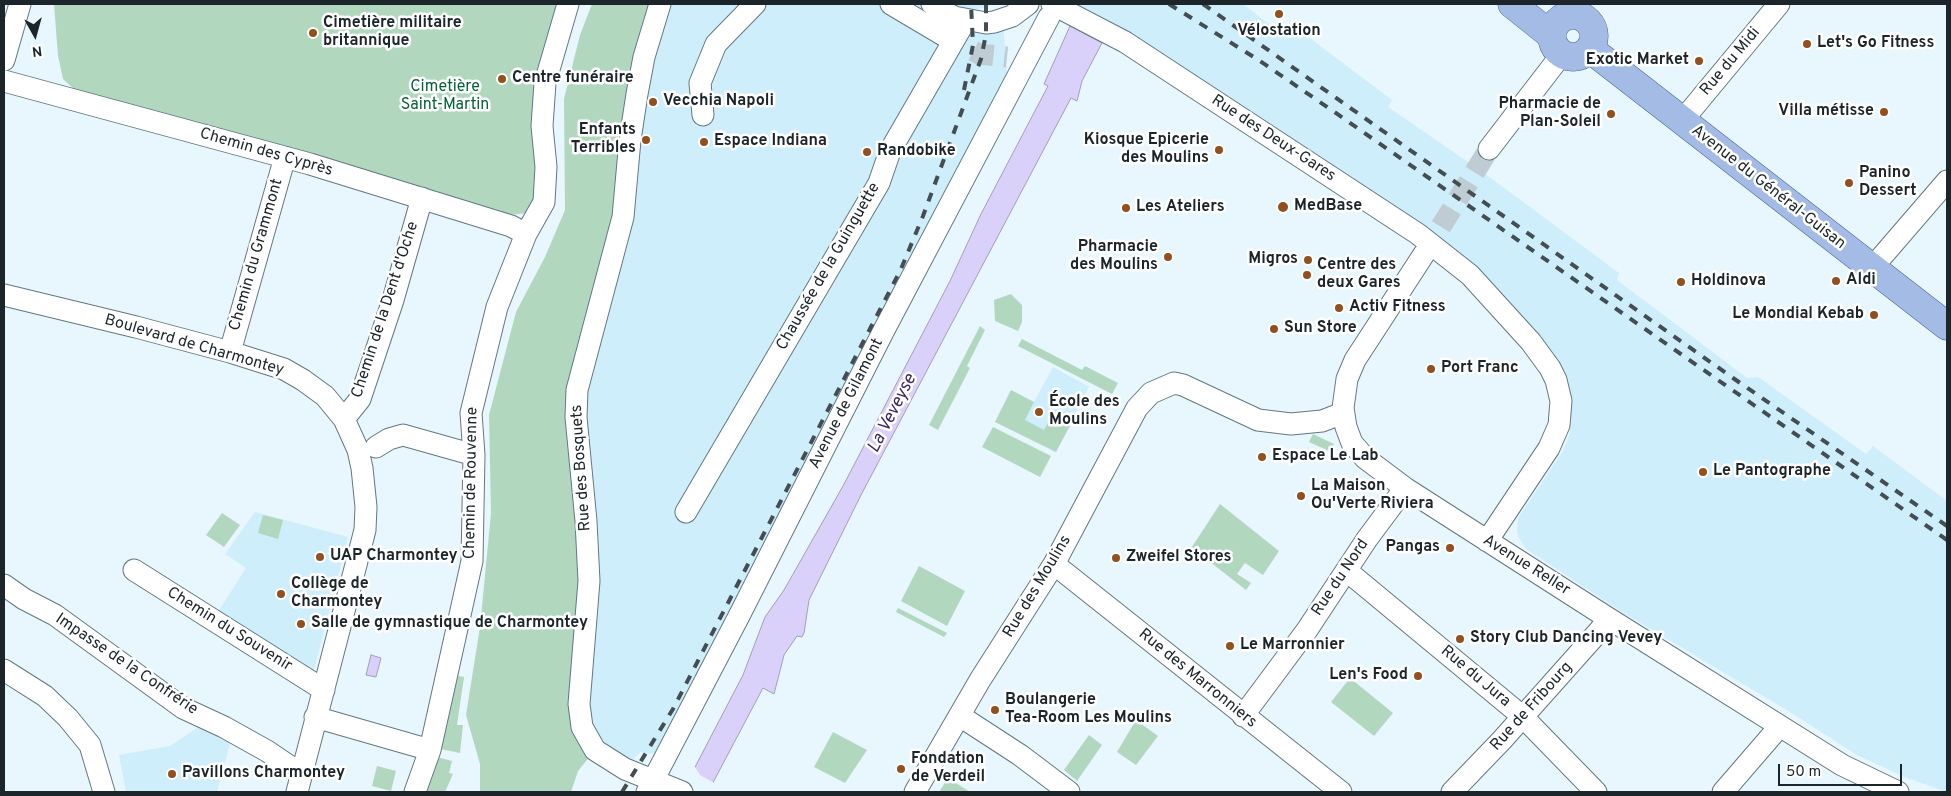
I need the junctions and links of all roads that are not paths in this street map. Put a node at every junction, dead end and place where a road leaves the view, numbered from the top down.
1 (20, 4) edge
2 (568, 4) edge
3 (660, 4) edge
4 (755, 4) edge
5 (891, 4) edge
6 (932, 4) edge
7 (1028, 4) edge
8 (1512, 4) edge
9 (1779, 4) edge
10 (1566, 9) edge
11 (1051, 10) edge
12 (966, 20) junction
13 (944, 36) tunnel mouth
14 (1557, 45) junction
15 (1590, 49) junction
16 (4, 60) edge
17 (4, 81) edge
18 (703, 115) dead end
19 (1682, 121) junction
20 (1488, 149) tunnel mouth
21 (285, 157) junction
22 (1947, 181) edge
23 (422, 198) junction
24 (526, 234) junction
25 (1424, 254) tunnel mouth
26 (1872, 268) junction
27 (4, 295) edge
28 (1947, 326) edge
29 (230, 352) junction
30 (1343, 413) junction
31 (344, 419) junction
32 (376, 447) dead end
33 (474, 455) junction
34 (1405, 488) junction
35 (686, 512) dead end
36 (1487, 541) junction
37 (1054, 564) junction
38 (134, 570) dead end
39 (1347, 571) junction
40 (4, 585) edge
41 (1608, 618) junction
42 (4, 670) edge
43 (324, 690) junction
44 (960, 716) junction
45 (1244, 716) junction
46 (1522, 716) junction
47 (315, 718) junction
48 (1780, 726) junction
49 (430, 750) junction
50 (299, 783) edge
51 (663, 788) edge
52 (104, 792) edge
53 (414, 792) edge
54 (915, 792) edge
55 (1070, 792) edge
56 (1341, 792) edge
57 (1452, 792) edge
58 (1596, 792) edge
59 (1723, 792) edge
60 (1898, 792) edge

1 - 16 street
2 - 24 street, Chemin de Rouvenne
3 - 51 street, Rue des Bosquets
4 - 18 street
5 - 13 street
6 - 12 street
7 - 12 street
8 - 14 main road
9 - 19 street, Rue du Midi
10 - 14 main road
10 - 15 main road
11 - 36 street, Rue des Deux-Gares
11 - 51 street, Avenue de Gilamont
12 - 35 street, Chaussée de la Guinguette
14 - 15 main road
14 - 20 street
15 - 19 main road, Avenue du Général-Guisan
17 - 21 street, Chemin des Cyprès
19 - 26 main road, Avenue du Général-Guisan
21 - 23 street, Chemin des Cyprès
21 - 29 street, Chemin du Grammont
22 - 26 street
23 - 24 street, Chemin des Cyprès
23 - 31 street, Chemin de la Dent d'Oche
24 - 33 street, Chemin de Rouvenne
25 - 30 street
26 - 28 main road, Avenue du Général-Guisan
27 - 29 street, Boulevard de Charmontey
29 - 31 street, Boulevard de Charmontey
30 - 34 street, Avenue Reller
30 - 37 street, Rue des Moulins
31 - 43 street, Boulevard de Charmontey
32 - 33 street
33 - 49 street, Chemin de Rouvenne
34 - 36 street, Avenue Reller
34 - 39 street, Rue du Nord
36 - 41 street, Avenue Reller
37 - 44 street, Rue des Moulins
37 - 45 street, Rue des Marronniers
38 - 43 street, Chemin du Souvenir
39 - 45 street, Rue du Nord
39 - 46 street, Rue du Jura
40 - 50 street, Impasse de la Confrérie
41 - 46 street, Rue de Fribourg
41 - 48 street, Avenue Reller
42 - 52 street
43 - 47 street, Boulevard de Charmontey
44 - 54 street, Rue des Moulins
44 - 55 street
45 - 56 street, Rue des Marronniers
46 - 57 street, Rue de Fribourg
46 - 58 street, Rue du Jura
47 - 49 street
47 - 50 street, Boulevard de Charmontey
48 - 59 street
48 - 60 street, Avenue Reller
49 - 53 street, Chemin de Rouvenne

